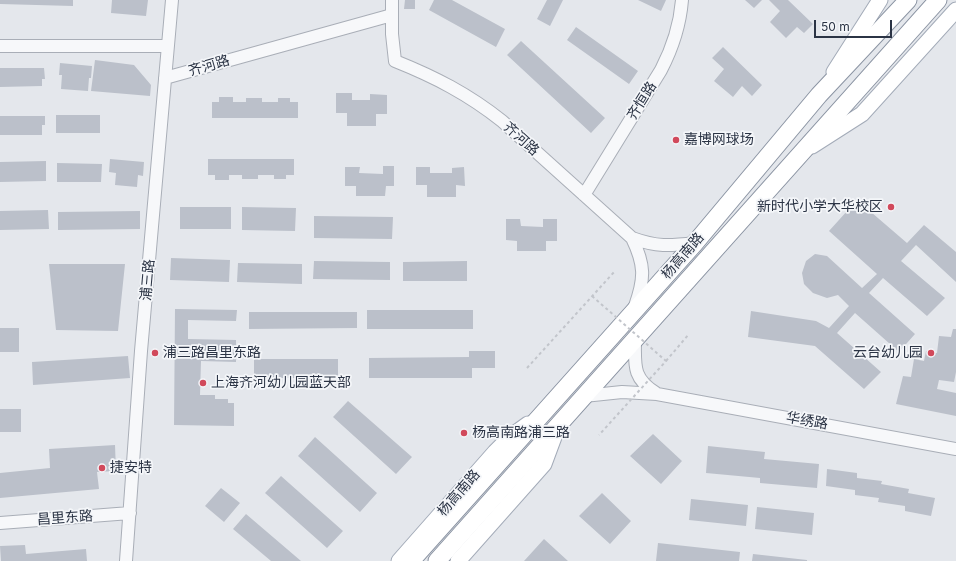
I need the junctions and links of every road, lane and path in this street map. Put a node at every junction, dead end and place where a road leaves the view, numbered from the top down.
1 (172, 0) edge
2 (392, 0) edge
3 (682, 0) edge
4 (880, 0) edge
5 (908, 0) edge
6 (933, 6) edge
7 (956, 10) edge
8 (392, 15) junction
9 (0, 46) edge
10 (168, 46) junction
11 (165, 78) junction
12 (819, 95) junction
13 (799, 155) junction
14 (584, 195) junction
15 (632, 238) junction
16 (695, 243) junction
17 (615, 271) dead end
18 (592, 296) junction
19 (634, 312) junction
20 (690, 334) dead end
21 (635, 340) junction
22 (666, 361) junction
23 (527, 368) dead end
24 (657, 394) junction
25 (584, 396) junction
26 (542, 414) junction
27 (558, 426) junction
28 (600, 435) dead end
29 (956, 449) edge
30 (130, 513) junction
31 (0, 523) edge
32 (126, 561) edge
33 (399, 561) edge
34 (411, 561) edge
35 (437, 561) edge
36 (458, 561) edge

1 - 10 street, 浦三路
2 - 8 street
3 - 14 street, 齐恒路
4 - 12 main road, 杨高南路
5 - 12 highway, 杨高南路
6 - 13 highway, 杨高南路
7 - 13 main road, 杨高南路
8 - 11 street, 齐河路
8 - 14 street, 齐河路
9 - 10 street
10 - 11 street, 浦三路
11 - 30 street, 浦三路
12 - 16 highway, 杨高南路
13 - 21 highway, 杨高南路
14 - 15 street, 齐河路
15 - 16 street, 齐河路
15 - 19 street, 齐河路
16 - 19 highway, 杨高南路
17 - 18 path
18 - 22 path, bridge
18 - 23 path
19 - 26 highway, 杨高南路
20 - 22 path
21 - 24 street, 华绣路
21 - 25 highway, 杨高南路
22 - 28 path, bridge
24 - 25 street, 华绣路
24 - 29 street, 华绣路
25 - 27 highway, 杨高南路
26 - 33 main road, 杨高南路
26 - 34 highway, 杨高南路
27 - 35 highway, 杨高南路
27 - 36 main road, 杨高南路
30 - 31 street, 昌里东路
30 - 32 street, 浦三路

